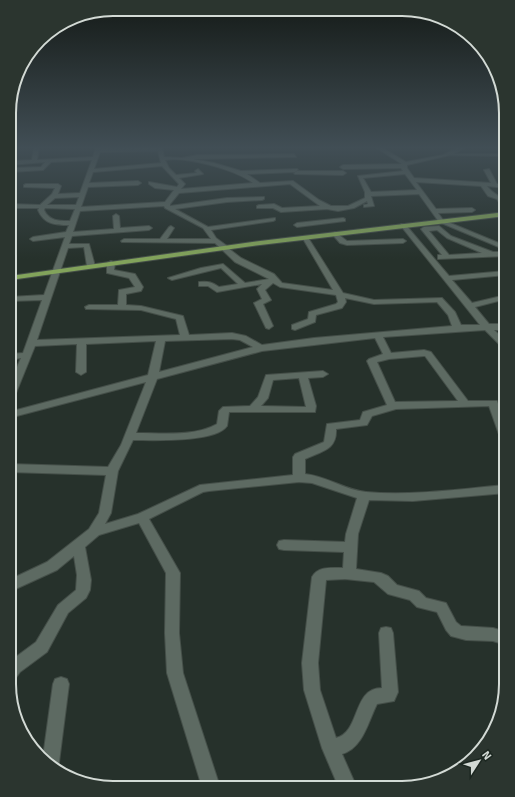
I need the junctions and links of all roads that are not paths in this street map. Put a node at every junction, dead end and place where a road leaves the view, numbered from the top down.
1 (107, 184) edge
2 (153, 184) edge
3 (182, 184) edge
4 (256, 184) edge
5 (295, 184) edge
6 (364, 184) edge
7 (416, 184) edge
8 (482, 184) edge
9 (485, 184) edge
10 (86, 185) joint
11 (496, 185) joint
12 (499, 185) edge
13 (26, 186) dead end
14 (231, 187) junction
15 (177, 190) junction
16 (421, 192) junction
17 (82, 195) junction
18 (54, 196) junction
19 (367, 196) junction
20 (262, 198) dead end
21 (499, 198) edge
22 (239, 200) junction
23 (121, 201) dead end
24 (346, 201) dead end
25 (16, 206) edge
26 (43, 206) junction
27 (79, 206) junction
28 (168, 206) junction
29 (366, 206) dead end
30 (259, 207) dead end
31 (352, 207) junction
32 (325, 208) junction
33 (281, 210) junction
34 (472, 210) dead end
35 (434, 211) junction
36 (499, 215) edge
37 (116, 216) dead end
38 (273, 219) dead end
39 (292, 220) junction
40 (342, 220) dead end
41 (441, 221) junction
42 (73, 222) junction
43 (403, 226) junction
44 (149, 228) dead end
45 (171, 228) dead end
46 (206, 228) junction
47 (117, 230) junction
48 (69, 234) junction
49 (335, 234) junction
50 (307, 237) junction
51 (33, 239) dead end
52 (164, 240) junction
53 (124, 241) dead end
54 (217, 241) junction
55 (403, 241) dead end
56 (499, 245) edge
57 (65, 246) junction
58 (224, 248) junction
59 (491, 254) junction
60 (499, 254) edge
61 (447, 257) junction
62 (431, 258) junction
63 (111, 263) junction
64 (90, 266) junction
65 (56, 271) junction
66 (499, 274) edge
67 (16, 277) edge
68 (172, 278) dead end
69 (448, 278) junction
70 (271, 281) junction
71 (202, 284) dead end
72 (244, 286) junction
73 (340, 294) junction
74 (47, 297) junction
75 (16, 299) edge
76 (499, 299) edge
77 (89, 306) dead end
78 (122, 307) junction
79 (461, 307) junction
80 (269, 326) dead end
81 (486, 326) junction
82 (295, 327) dead end
83 (457, 327) junction
84 (499, 327) edge
85 (378, 335) junction
86 (185, 337) junction
87 (161, 338) junction
88 (499, 339) edge
89 (82, 342) junction
90 (31, 344) junction
91 (261, 348) junction
92 (27, 355) junction
93 (16, 356) edge
94 (387, 356) junction
95 (81, 372) dead end
96 (323, 374) dead end
97 (303, 375) junction
98 (153, 376) junction
99 (16, 381) edge
100 (465, 404) junction
101 (394, 406) junction
102 (252, 410) junction
103 (16, 413) edge
104 (499, 419) edge
105 (129, 437) junction
106 (16, 468) edge
107 (112, 471) junction
108 (299, 478) junction
109 (499, 490) edge
110 (364, 496) junction
111 (142, 517) junction
112 (94, 532) junction
113 (78, 545) junction
114 (284, 545) dead end
115 (351, 548) junction
116 (348, 574) junction
117 (16, 583) edge
118 (386, 632) dead end
119 (499, 635) edge
120 (16, 664) edge
121 (61, 684) dead end
122 (331, 748) junction
123 (51, 759) edge
124 (208, 781) edge
125 (345, 781) edge

1 - 10 street
2 - 15 street
3 - 15 street
4 - 14 street
5 - 32 street
6 - 19 street
7 - 16 street
8 - 21 street
9 - 11 street
10 - 17 street
11 - 12 street
13 - 18 street
14 - 15 street
14 - 22 street
15 - 28 street
16 - 19 street
16 - 35 street
17 - 18 street
17 - 27 street
18 - 26 street
19 - 29 street
19 - 31 street
20 - 22 street
22 - 28 street
23 - 27 street
24 - 31 street
25 - 26 street
26 - 27 street
26 - 42 street
27 - 28 street
27 - 42 street
28 - 46 street
30 - 33 street
31 - 32 street
32 - 33 street
33 - 39 street
34 - 35 street
35 - 41 street
36 - 41 main road
37 - 47 street
38 - 46 street
39 - 40 street
39 - 50 street
41 - 43 main road
41 - 56 street
42 - 48 street
43 - 49 main road
43 - 62 street
44 - 47 street
45 - 52 street
46 - 54 street
47 - 48 street
48 - 51 street
48 - 57 street
49 - 50 main road
49 - 55 street
50 - 58 main road
50 - 73 street
52 - 53 street
52 - 54 street
54 - 58 street
57 - 64 street
57 - 65 street
58 - 63 main road
58 - 70 street
59 - 60 street
59 - 61 street
59 - 61 street
61 - 62 street
62 - 69 street
63 - 64 main road
63 - 78 street
64 - 65 main road
65 - 67 main road
65 - 74 street
66 - 69 street
68 - 72 street
69 - 79 street
70 - 72 street
70 - 73 street
70 - 80 street
71 - 72 street
73 - 79 street
73 - 82 street
74 - 75 street
74 - 90 street
76 - 79 street
77 - 78 street
78 - 86 street
79 - 81 street
79 - 83 street
81 - 83 street
81 - 84 street
81 - 88 street
83 - 85 street
85 - 91 street
85 - 94 street
86 - 87 street
86 - 91 street
87 - 89 street
87 - 98 street
89 - 90 street
89 - 95 street
90 - 92 street
91 - 98 street
92 - 93 street
92 - 99 street
94 - 100 street
94 - 101 street
96 - 97 street
97 - 102 street
97 - 102 street
98 - 103 street
98 - 105 street
100 - 101 street
100 - 104 street
101 - 108 street
102 - 105 street
105 - 107 street
106 - 107 street
107 - 112 street
108 - 110 street
108 - 111 street
109 - 110 street
110 - 115 street
111 - 112 street
111 - 124 street
112 - 113 street
113 - 117 street
113 - 120 street
114 - 115 street
115 - 116 street
116 - 119 street
116 - 122 street
118 - 122 street
121 - 123 street
122 - 125 street

